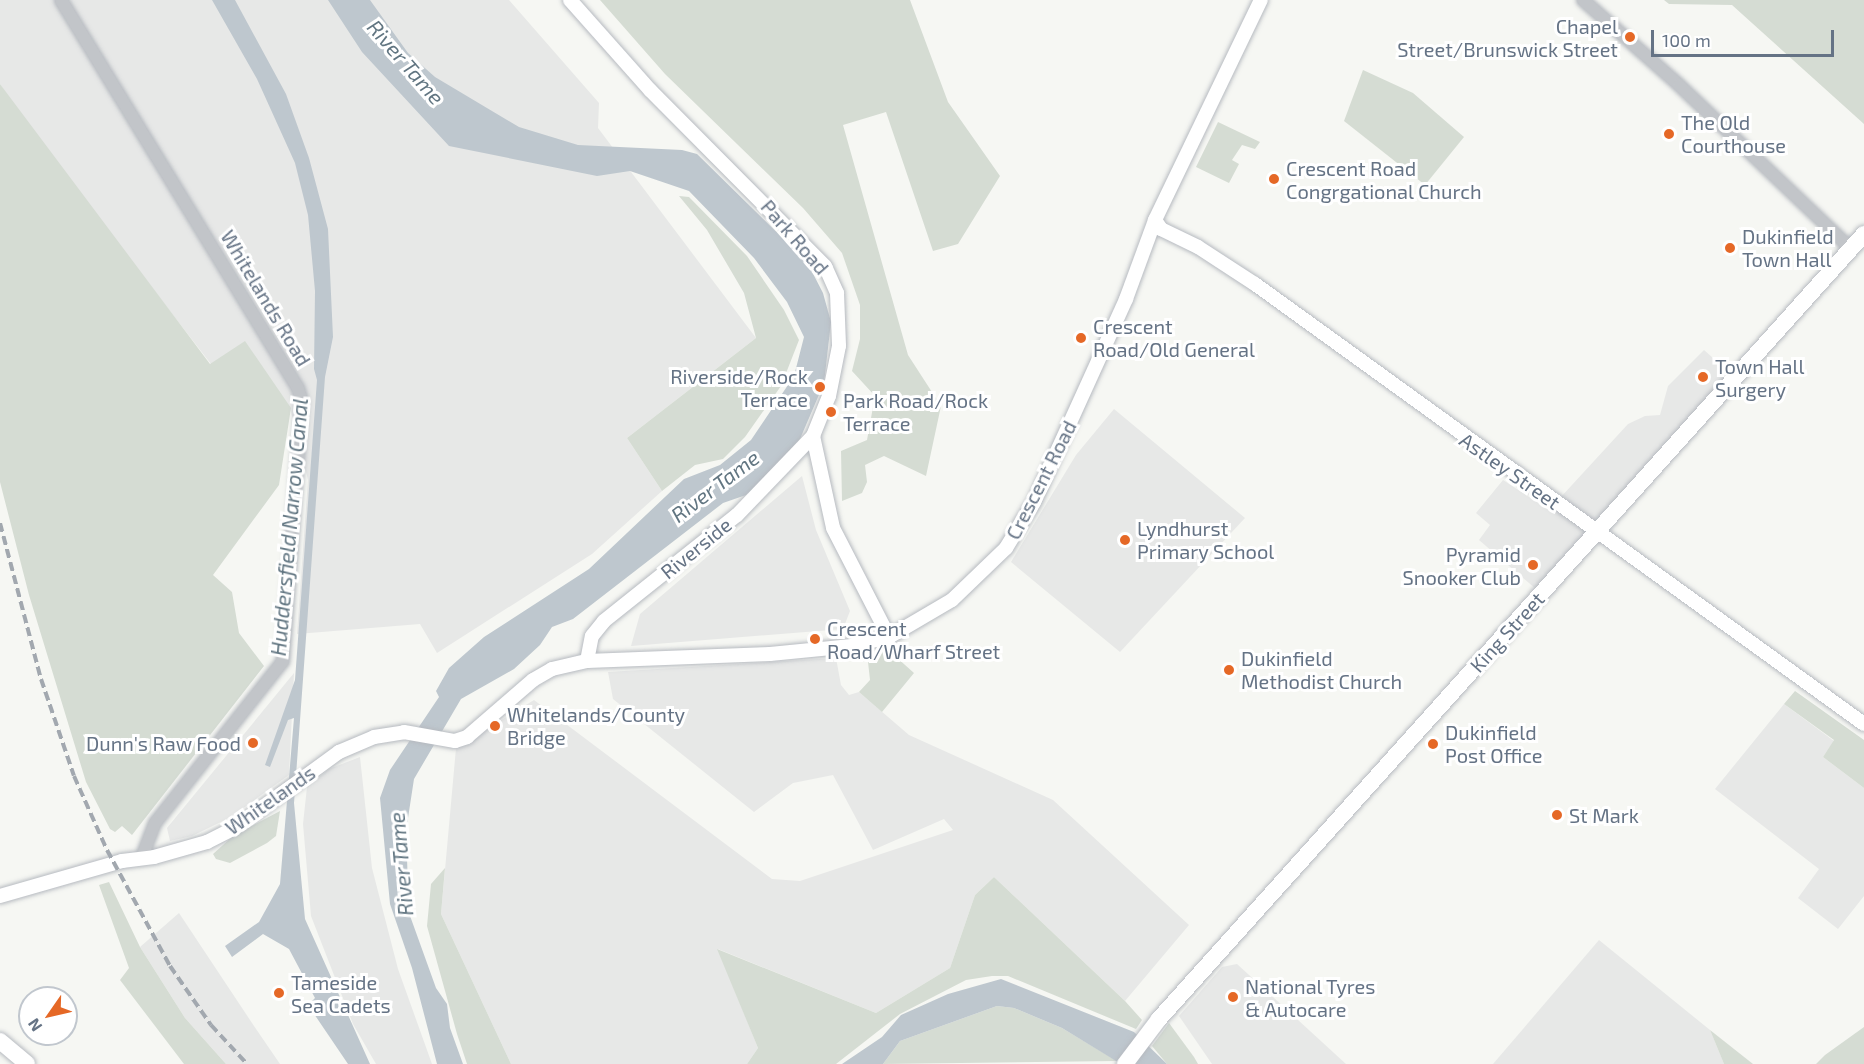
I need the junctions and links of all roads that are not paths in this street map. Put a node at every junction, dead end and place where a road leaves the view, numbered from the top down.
1 (61, 0) edge
2 (570, 0) edge
3 (1261, 0) edge
4 (1583, 0) edge
5 (1155, 220) junction
6 (1864, 234) edge
7 (1851, 249) junction
8 (813, 436) junction
9 (1597, 534) junction
10 (889, 637) junction
11 (587, 661) junction
12 (1864, 724) edge
13 (467, 737) joint
14 (141, 859) junction
15 (0, 896) edge
16 (0, 1041) edge
17 (27, 1064) edge
18 (1125, 1064) edge

1 - 14 street, Whitelands Road
2 - 8 main road, Park Road
3 - 5 main road, Crescent Road
4 - 7 street
5 - 9 main road, Astley Street
5 - 10 main road, Crescent Road
6 - 7 main road, King Street
7 - 9 main road, King Street
8 - 10 main road
8 - 11 main road, Riverside
9 - 12 main road, Astley Street
9 - 18 main road, King Street
10 - 11 main road, Crescent Road
11 - 13 main road, Crescent Road
13 - 14 main road, Whitelands
14 - 15 main road, Whitelands
16 - 17 main road

